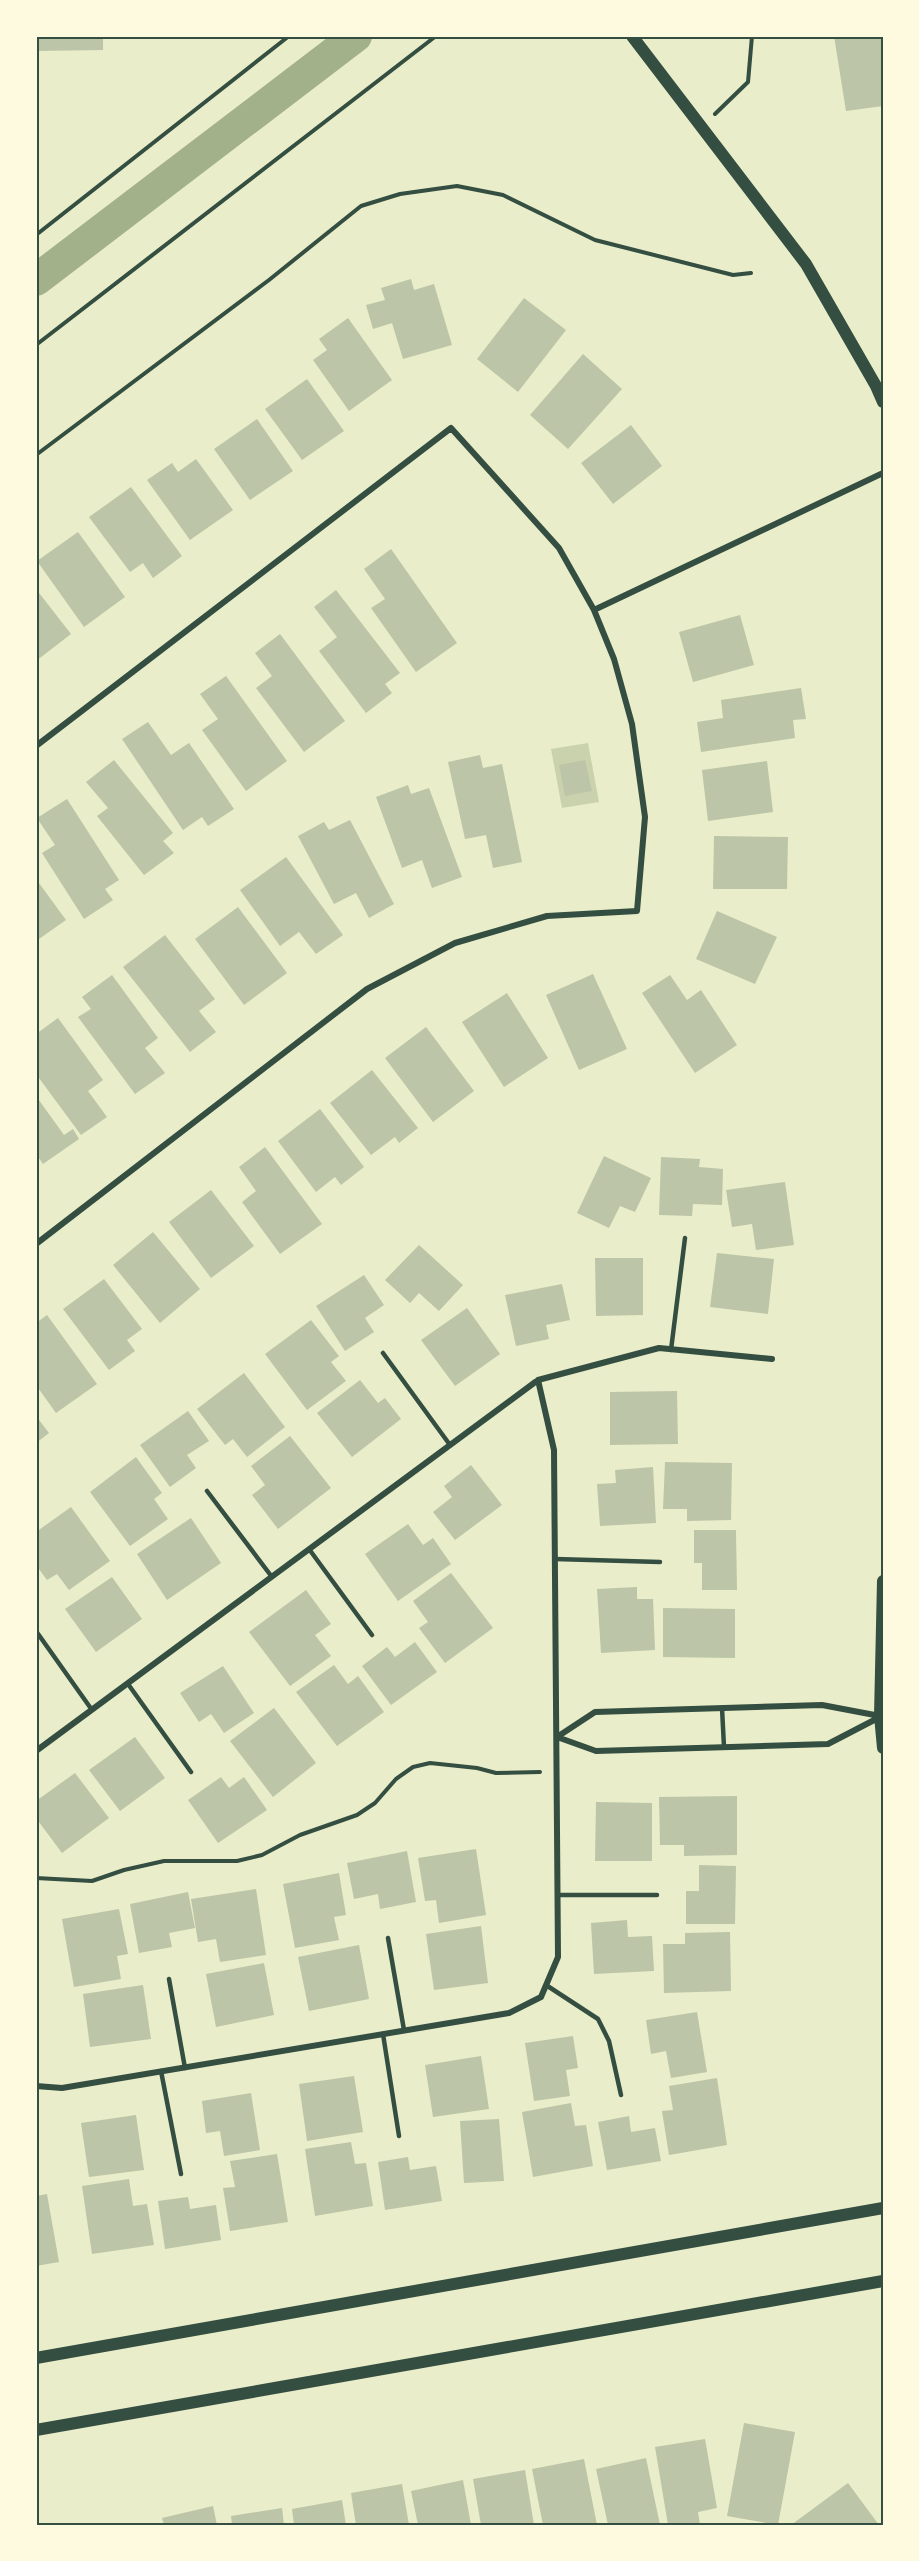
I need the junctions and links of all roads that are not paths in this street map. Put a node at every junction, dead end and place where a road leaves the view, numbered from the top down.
1 (632, 36) edge
2 (883, 402) edge
3 (883, 473) edge
4 (594, 610) junction
5 (36, 746) edge
6 (685, 1238) dead end
7 (36, 1244) edge
8 (671, 1350) junction
9 (383, 1353) dead end
10 (772, 1359) dead end
11 (538, 1380) junction
12 (450, 1446) junction
13 (207, 1491) dead end
14 (309, 1549) junction
15 (555, 1558) junction
16 (660, 1562) dead end
17 (272, 1577) junction
18 (883, 1581) edge
19 (36, 1631) edge
20 (372, 1635) dead end
21 (128, 1684) junction
22 (722, 1708) junction
23 (92, 1710) junction
24 (880, 1716) junction
25 (557, 1737) junction
26 (724, 1747) junction
27 (883, 1748) edge
28 (36, 1751) edge
29 (192, 1772) dead end
30 (558, 1894) junction
31 (657, 1895) dead end
32 (388, 1938) dead end
33 (169, 1979) dead end
34 (546, 1985) junction
35 (405, 2030) junction
36 (383, 2034) junction
37 (185, 2068) junction
38 (161, 2071) junction
39 (36, 2086) edge
40 (621, 2095) dead end
41 (399, 2136) dead end
42 (181, 2174) dead end
43 (883, 2208) edge
44 (883, 2281) edge
45 (36, 2358) edge
46 (36, 2430) edge

1 - 2 main road
3 - 4 street
4 - 5 street
4 - 7 street
6 - 8 lane
8 - 10 street
8 - 11 street
9 - 12 lane
11 - 12 street
11 - 15 street
12 - 14 street
13 - 17 lane
14 - 17 street
14 - 20 lane
15 - 16 lane
15 - 25 street
17 - 21 street
18 - 24 main road
19 - 23 lane
21 - 23 street
21 - 29 lane
22 - 24 street
22 - 25 street
22 - 26 lane
23 - 28 street
24 - 26 street
24 - 27 main road
25 - 26 street
25 - 30 street
30 - 31 lane
30 - 34 street
32 - 35 lane
33 - 37 lane
34 - 35 street
34 - 40 lane
35 - 36 street
36 - 37 street
36 - 41 lane
37 - 38 street
38 - 39 street
38 - 42 lane
43 - 45 main road
44 - 46 main road

